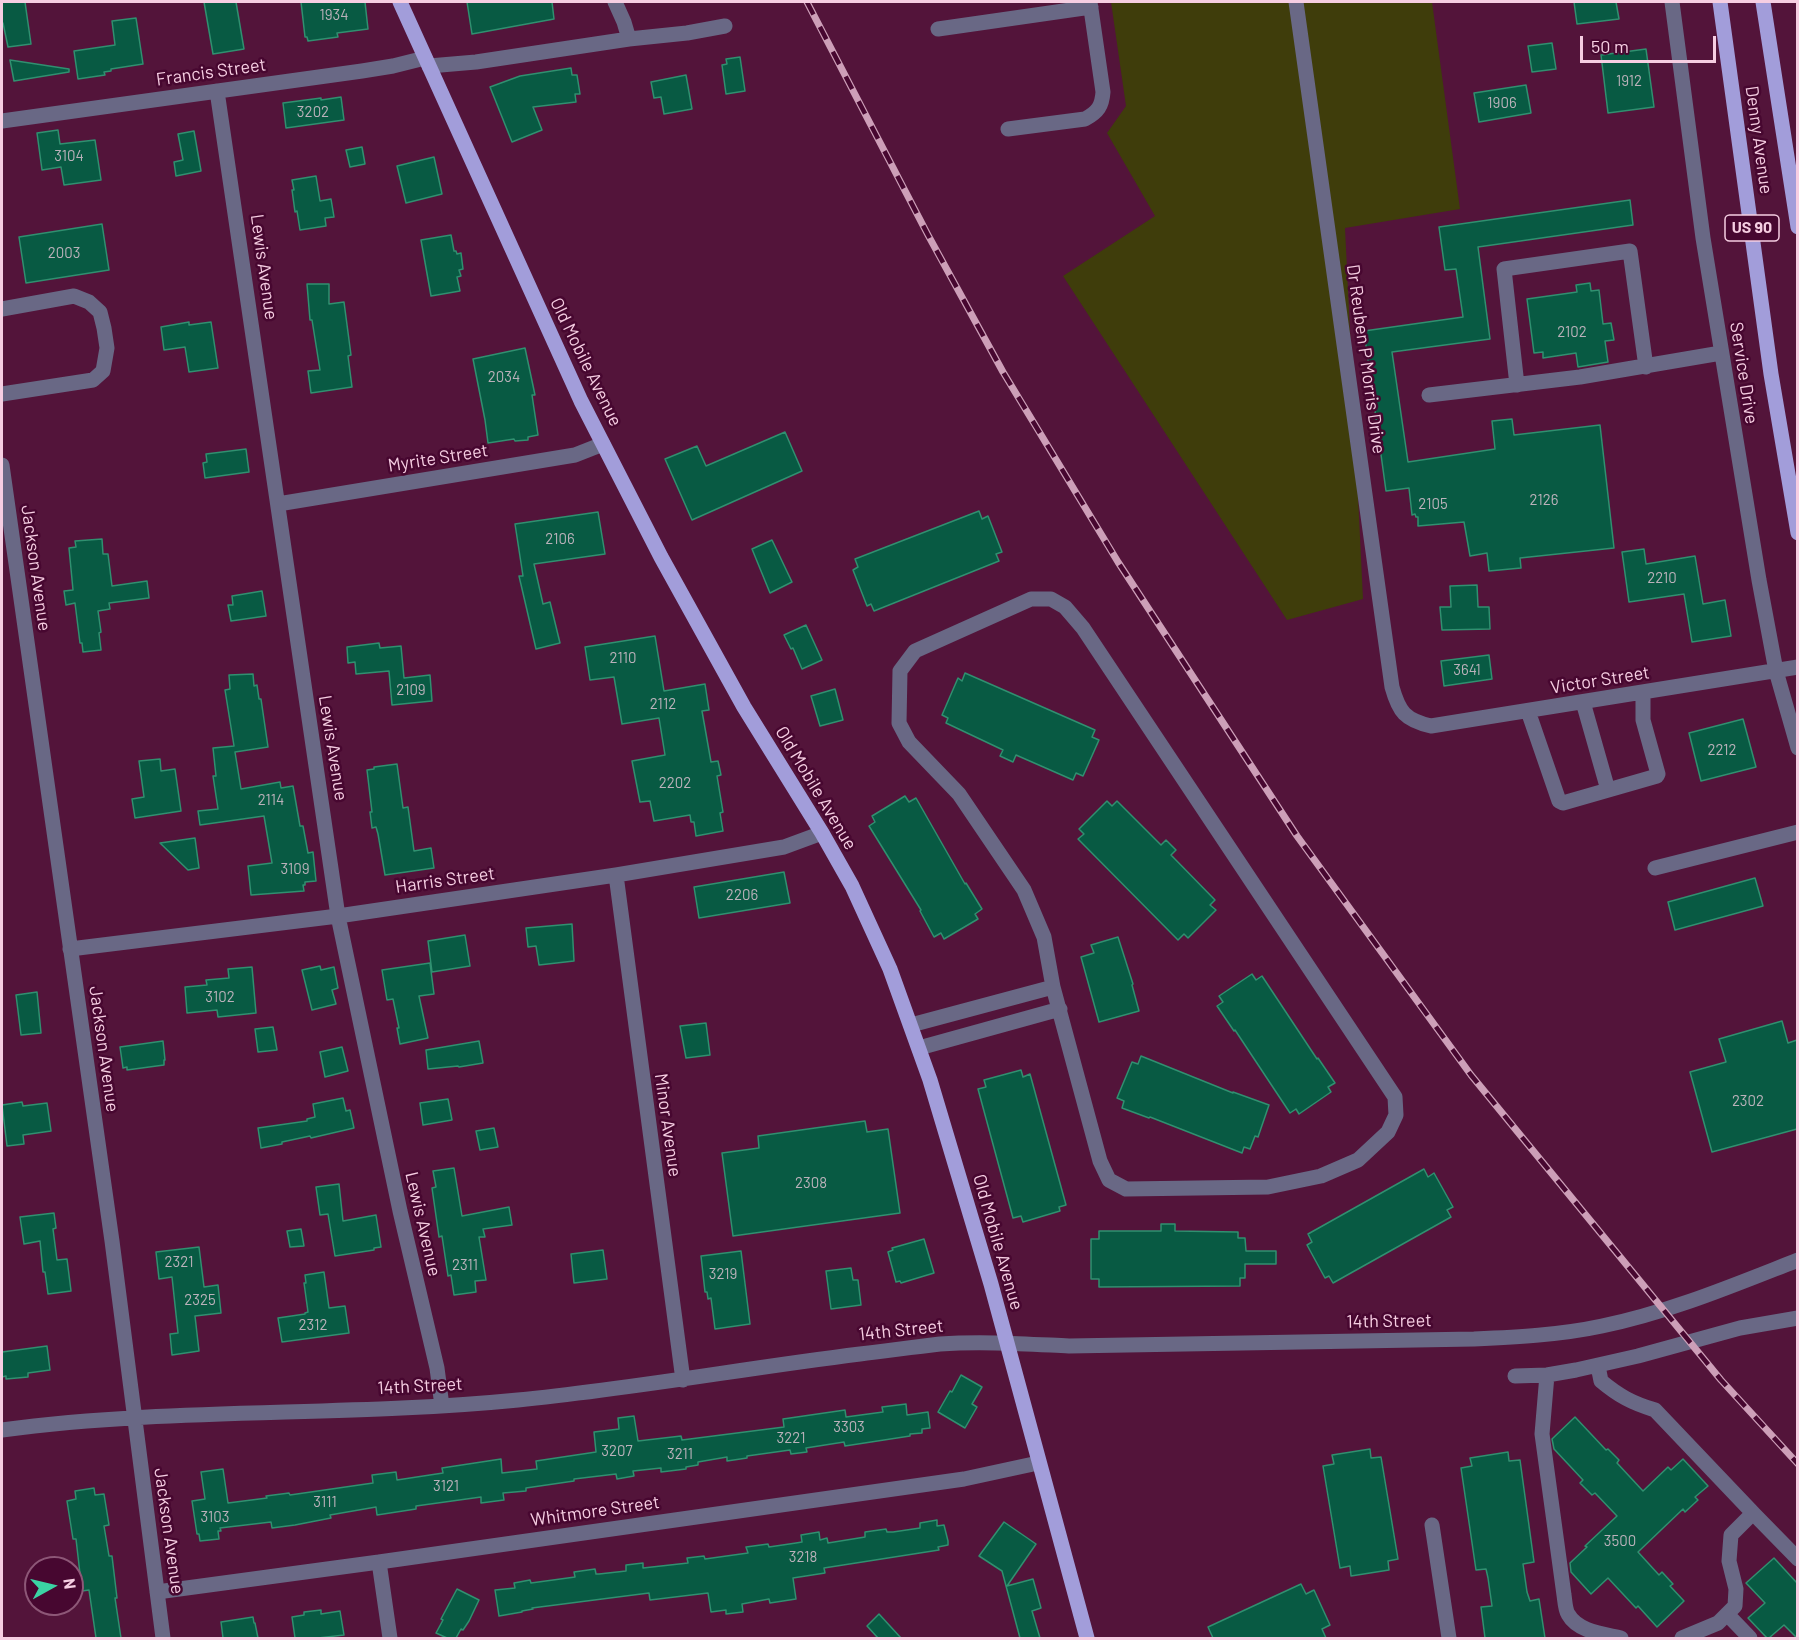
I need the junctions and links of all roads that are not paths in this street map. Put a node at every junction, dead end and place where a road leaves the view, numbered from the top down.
1 (400, 2) edge
2 (615, 2) edge
3 (1296, 2) edge
4 (1672, 2) edge
5 (1720, 2) edge
6 (1762, 2) edge
7 (1090, 4) edge
8 (725, 26) dead end
9 (939, 29) dead end
10 (629, 39) junction
11 (427, 62) junction
12 (217, 91) junction
13 (2, 121) edge
14 (1008, 129) dead end
15 (1797, 227) edge
16 (2, 309) edge
17 (1721, 353) junction
18 (1646, 367) junction
19 (1517, 385) junction
20 (2, 394) edge
21 (1429, 396) dead end
22 (603, 444) junction
23 (2, 465) edge
24 (278, 504) junction
25 (1797, 533) edge
26 (1797, 667) edge
27 (1776, 671) junction
28 (1643, 692) junction
29 (1583, 702) junction
30 (1528, 711) junction
31 (1409, 718) joint
32 (1797, 748) edge
33 (1608, 790) junction
34 (1797, 832) edge
35 (822, 833) junction
36 (1655, 868) dead end
37 (615, 875) junction
38 (338, 916) junction
39 (70, 949) junction
40 (1053, 987) junction
41 (1060, 1009) junction
42 (911, 1025) junction
43 (919, 1048) junction
44 (1797, 1260) edge
45 (1797, 1318) edge
46 (1007, 1343) junction
47 (1598, 1366) junction
48 (1547, 1375) junction
49 (1515, 1376) dead end
50 (682, 1380) junction
51 (442, 1406) junction
52 (134, 1417) junction
53 (2, 1430) edge
54 (1038, 1463) junction
55 (1753, 1513) junction
56 (1432, 1525) dead end
57 (1797, 1559) edge
58 (379, 1562) junction
59 (157, 1592) junction
60 (1727, 1614) junction
61 (164, 1638) edge
62 (390, 1638) edge
63 (1087, 1638) edge
64 (1449, 1638) edge
65 (1621, 1638) edge
66 (1682, 1638) edge
67 (1750, 1638) edge

1 - 11 main road, Old Mobile Avenue
2 - 10 street
3 - 31 street, Dr Reuben P Morris Drive
4 - 17 street, Service Drive
5 - 25 main road, Denny Avenue / US 90
6 - 15 main road, Denny Avenue / US 90
7 - 9 street
7 - 14 street
8 - 10 street, Francis Street
10 - 11 street, Francis Street
11 - 12 street, Francis Street
11 - 22 main road, Old Mobile Avenue
12 - 13 street, Francis Street
12 - 24 street, Lewis Avenue
16 - 20 street
17 - 18 street
17 - 27 street, Service Drive
18 - 19 street
18 - 19 street
19 - 21 street
22 - 24 street, Myrite Street
22 - 35 main road, Old Mobile Avenue
23 - 39 street, Jackson Avenue
24 - 38 street, Lewis Avenue
26 - 27 street, Victor Street
27 - 28 street, Victor Street
27 - 32 street, Service Drive
28 - 29 street, Victor Street
28 - 33 street
29 - 30 street, Victor Street
29 - 33 street
30 - 31 street, Victor Street
30 - 33 street
34 - 36 street
35 - 37 street, Harris Street
35 - 42 main road, Old Mobile Avenue
37 - 38 street, Harris Street
37 - 50 street, Minor Avenue
38 - 39 street, Harris Street
38 - 51 street, Lewis Avenue
39 - 52 street, Jackson Avenue
40 - 41 street
40 - 41 street
40 - 42 street
41 - 43 street
42 - 43 main road, Old Mobile Avenue
43 - 46 main road, Old Mobile Avenue
44 - 46 street, 14th Street
45 - 47 street
46 - 50 street, 14th Street
46 - 54 main road, Old Mobile Avenue
47 - 48 street
47 - 55 street
48 - 49 street
48 - 65 street
50 - 51 street, 14th Street
51 - 52 street, 14th Street
52 - 53 street, 14th Street
52 - 59 street, Jackson Avenue
54 - 58 street, Whitmore Street
54 - 63 main road, Old Mobile Avenue
55 - 57 street
55 - 60 street
56 - 64 street
58 - 59 street, Whitmore Street
58 - 62 street
59 - 61 street, Jackson Avenue
60 - 66 street
60 - 67 street

